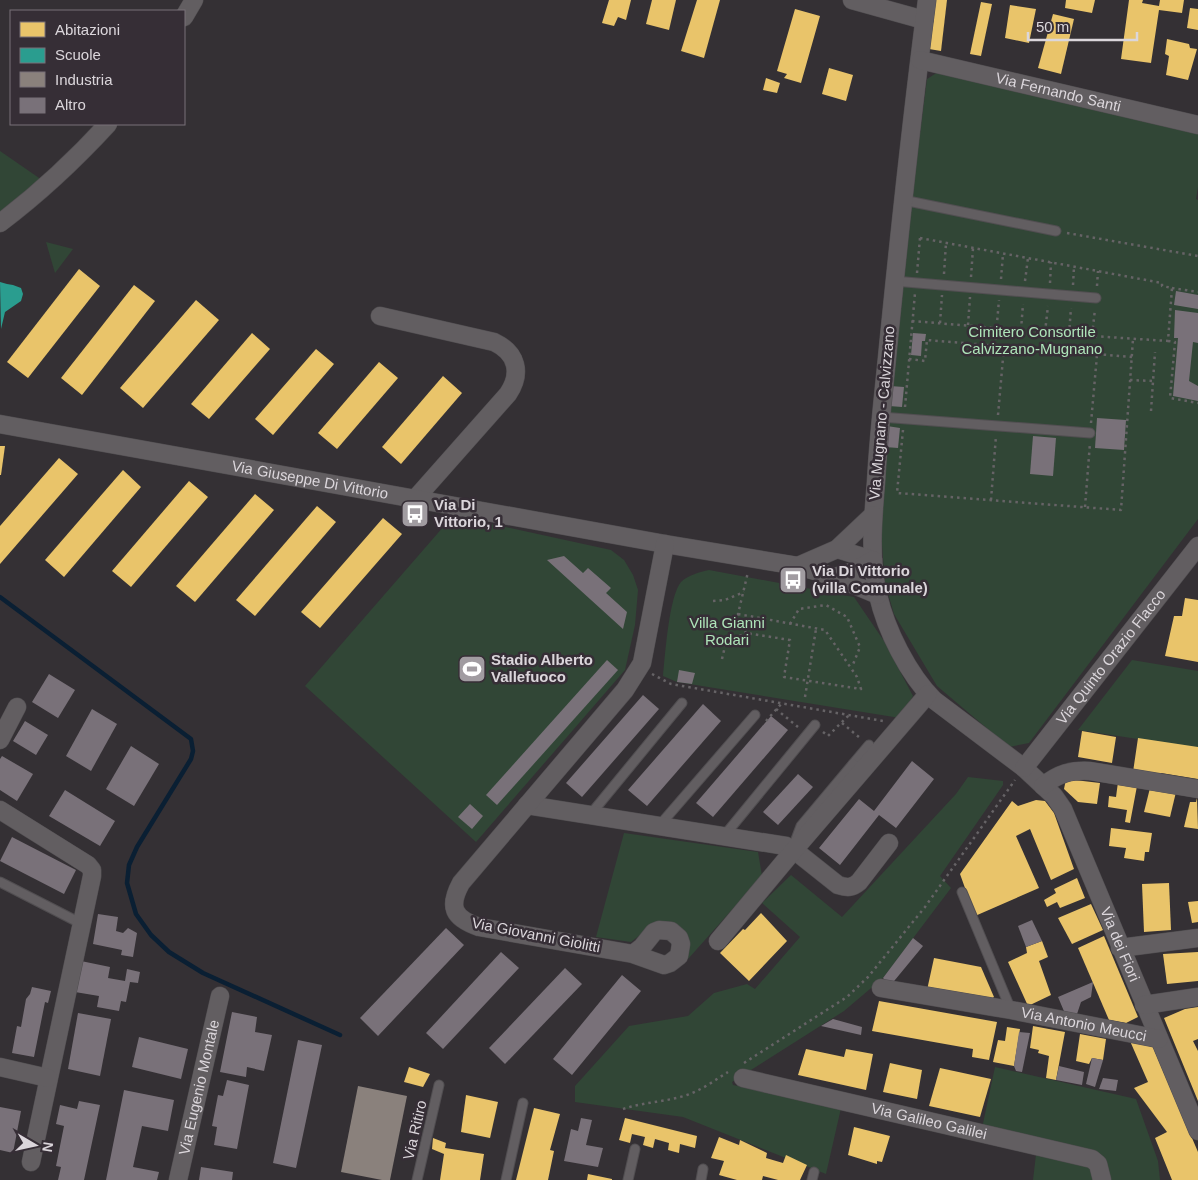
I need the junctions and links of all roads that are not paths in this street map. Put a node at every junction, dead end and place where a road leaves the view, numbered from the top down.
1 (194, 0) edge
2 (852, 0) edge
3 (927, 0) edge
4 (185, 15) edge
5 (924, 20) junction
6 (920, 60) junction
7 (107, 125) edge
8 (1198, 125) edge
9 (903, 200) junction
10 (0, 223) edge
11 (1056, 231) road end
12 (894, 281) junction
13 (1096, 298) road end
14 (380, 316) dead end
15 (880, 417) junction
16 (0, 424) edge
17 (1090, 433) dead end
18 (415, 499) junction
19 (873, 515) junction
20 (665, 544) junction
21 (1198, 546) edge
22 (837, 549) junction
23 (873, 560) junction
24 (798, 566) junction
25 (835, 577) junction
26 (878, 595) junction
27 (928, 694) junction
28 (682, 703) dead end
29 (17, 707) dead end
30 (755, 715) road end
31 (815, 725) road end
32 (0, 740) edge
33 (869, 745) road end
34 (858, 767) junction
35 (1024, 768) junction
36 (1043, 786) junction
37 (1198, 789) edge
38 (527, 805) junction
39 (0, 810) edge
40 (590, 815) junction
41 (659, 826) junction
42 (724, 836) junction
43 (889, 843) dead end
44 (794, 850) junction
45 (0, 882) edge
46 (962, 892) dead end
47 (82, 924) junction
48 (1198, 938) edge
49 (718, 941) dead end
50 (1120, 948) junction
51 (633, 954) dead end
52 (881, 988) dead end
53 (220, 996) dead end
54 (1198, 997) edge
55 (1144, 1005) junction
56 (1011, 1010) junction
57 (1158, 1039) junction
58 (0, 1067) edge
59 (48, 1078) junction
60 (743, 1078) dead end
61 (439, 1086) dead end
62 (523, 1103) dead end
63 (1193, 1107) edge
64 (1198, 1131) edge
65 (635, 1149) dead end
66 (31, 1162) dead end
67 (704, 1169) dead end
68 (178, 1180) edge
69 (417, 1180) edge
70 (506, 1180) edge
71 (628, 1180) edge
72 (701, 1180) edge
73 (1102, 1180) edge

1 - 4 street
2 - 5 street
3 - 5 street, Via Mugnano - Calvizzano
5 - 6 street, Via Mugnano - Calvizzano
6 - 8 street, Via Fernando Santi
6 - 9 street, Via Mugnano - Calvizzano
7 - 10 street
9 - 11 lane
9 - 12 street, Via Mugnano - Calvizzano
12 - 13 lane
12 - 15 street, Via Mugnano - Calvizzano
14 - 18 street
15 - 17 lane
15 - 19 street, Via Mugnano - Calvizzano
16 - 18 street, Via Giuseppe Di Vittorio
18 - 20 street, Via Giuseppe Di Vittorio
19 - 22 street
19 - 23 street, Via Mugnano - Calvizzano
20 - 24 street, Via Giuseppe Di Vittorio
20 - 38 street, Via Giovanni Giolitti
21 - 35 street, Via Quinto Orazio Flacco
22 - 23 street
22 - 24 street
23 - 25 street
23 - 26 street, Via Mugnano - Calvizzano
24 - 25 street, Via Giuseppe Di Vittorio
25 - 26 street, Via Giuseppe Di Vittorio
26 - 27 street, Via Mugnano - Calvizzano
27 - 34 street
27 - 35 street, Via Mugnano - Calvizzano
28 - 40 lane
29 - 32 street
30 - 41 lane
31 - 42 lane
33 - 34 lane
34 - 44 street
35 - 36 street, Via dei Fiori
36 - 37 street
36 - 50 street, Via dei Fiori
38 - 40 street
38 - 51 street, Via Giovanni Giolitti
39 - 47 street
40 - 41 street
41 - 42 street
42 - 44 street
43 - 44 street
44 - 49 street
45 - 47 lane
46 - 56 lane, Via Antonio Meucci
47 - 59 street
48 - 50 street
50 - 55 street, Via dei Fiori
52 - 56 street, Via Antonio Meucci
53 - 68 street, Via Eugenio Montale
54 - 55 street
55 - 57 street, Via dei Fiori
56 - 57 street, Via Antonio Meucci
57 - 63 street, Via dei Fiori
58 - 59 street
59 - 66 street
60 - 73 street, Via Galileo Galilei
61 - 69 lane, Via Ritiro
62 - 70 lane
63 - 64 street, Via dei Fiori
65 - 71 lane
67 - 72 lane

